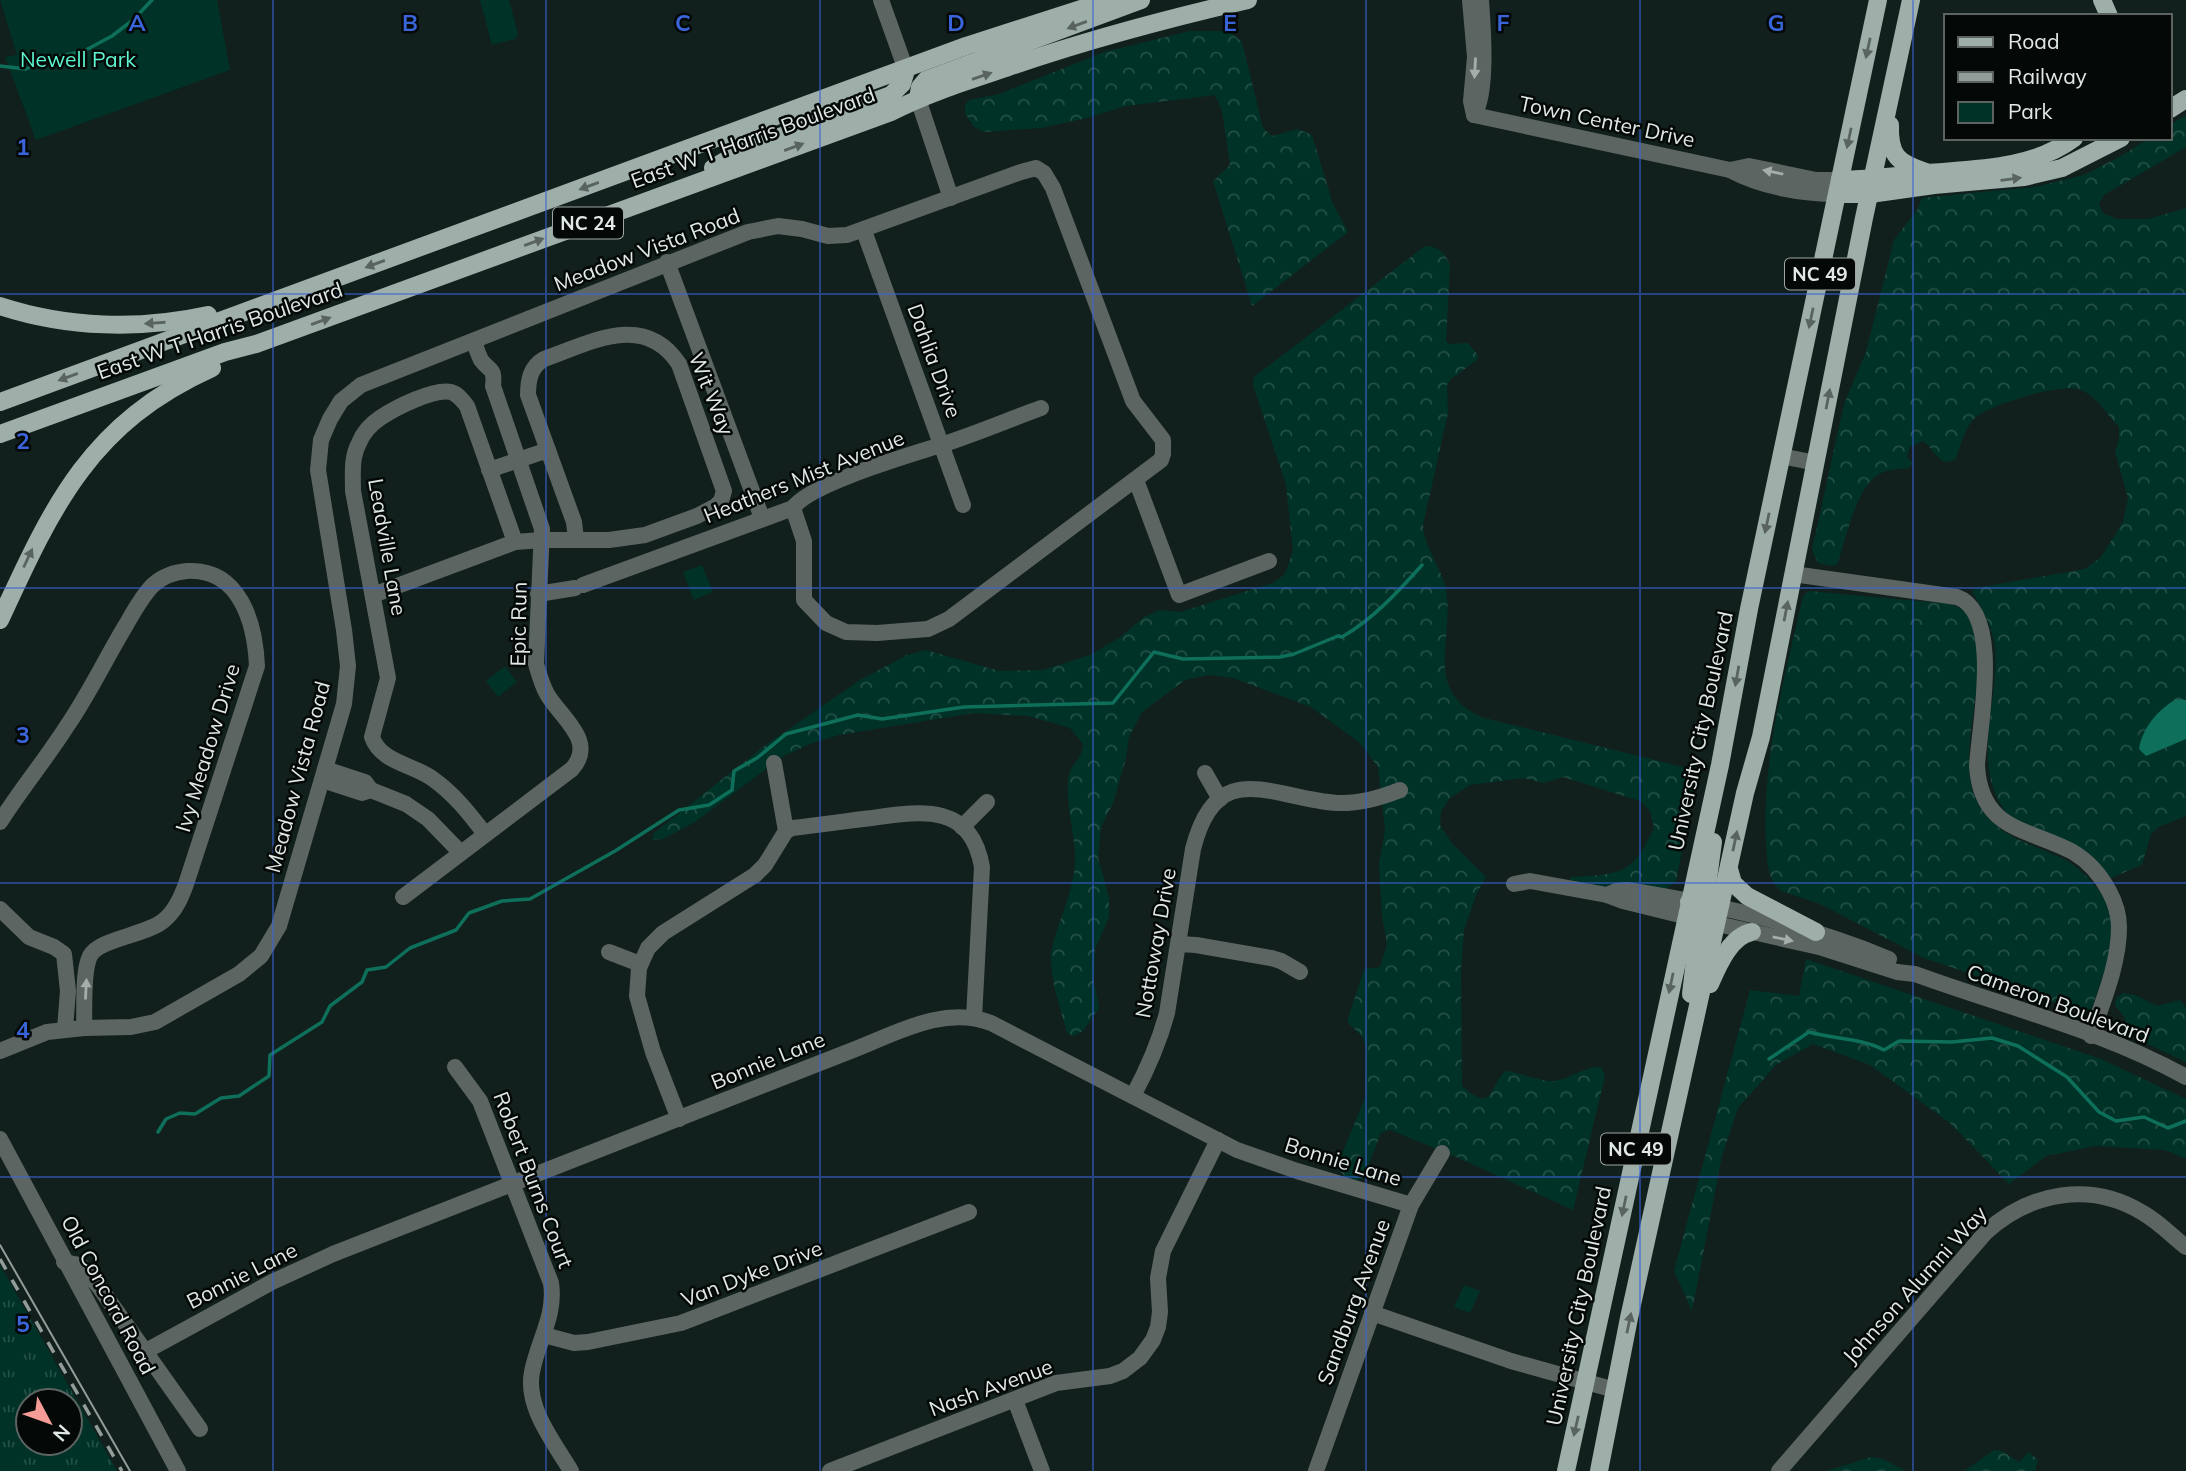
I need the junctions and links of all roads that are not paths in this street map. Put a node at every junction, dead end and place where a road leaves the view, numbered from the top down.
1 (881, 0) edge
2 (1109, 0) edge
3 (1141, 0) edge
4 (1248, 0) edge
5 (1470, 0) edge
6 (1481, 0) edge
7 (1878, 0) edge
8 (1911, 0) edge
9 (906, 70) junction
10 (1891, 93) junction
11 (918, 99) junction
12 (1474, 115) junction
13 (2071, 140) edge
14 (2117, 140) edge
15 (1929, 173) junction
16 (1839, 187) junction
17 (1871, 187) junction
18 (672, 192) junction
19 (951, 198) junction
20 (864, 230) junction
21 (667, 262) junction
22 (270, 302) junction
23 (0, 306) edge
24 (474, 342) junction
25 (257, 344) junction
26 (0, 402) edge
27 (1041, 408) dead end
28 (0, 434) edge
29 (942, 445) junction
30 (548, 450) junction
31 (1781, 456) junction
32 (518, 460) junction
33 (1816, 463) junction
34 (489, 470) junction
35 (1136, 480) junction
36 (963, 505) dead end
37 (793, 508) junction
38 (762, 518) junction
39 (542, 540) junction
40 (576, 540) junction
41 (515, 542) junction
42 (1269, 561) dead end
43 (1793, 574) junction
44 (538, 594) junction
45 (373, 595) junction
46 (0, 620) edge
47 (774, 763) dead end
48 (324, 774) junction
49 (1205, 774) dead end
50 (1401, 790) dead end
51 (1220, 799) junction
52 (987, 802) dead end
53 (0, 822) edge
54 (962, 827) junction
55 (786, 831) junction
56 (485, 834) junction
57 (460, 852) junction
58 (1729, 866) junction
59 (1514, 884) dead end
60 (403, 897) dead end
61 (0, 909) edge
62 (1702, 913) junction
63 (1752, 932) junction
64 (1816, 932) junction
65 (1179, 944) junction
66 (93, 951) junction
67 (608, 952) dead end
68 (64, 954) junction
69 (640, 964) junction
70 (1300, 972) dead end
71 (1914, 974) junction
72 (974, 1018) junction
73 (1694, 1027) junction
74 (84, 1028) junction
75 (65, 1029) junction
76 (2091, 1036) junction
77 (0, 1051) edge
78 (455, 1067) dead end
79 (2186, 1077) edge
80 (1680, 1088) junction
81 (1133, 1096) junction
82 (679, 1119) junction
83 (0, 1139) edge
84 (1218, 1140) junction
85 (1442, 1153) dead end
86 (513, 1184) junction
87 (1411, 1205) junction
88 (969, 1212) dead end
89 (2186, 1247) edge
90 (2186, 1261) edge
91 (64, 1262) junction
92 (1372, 1313) junction
93 (544, 1335) junction
94 (146, 1350) junction
95 (1586, 1381) junction
96 (1615, 1390) junction
97 (1015, 1400) junction
98 (200, 1429) dead end
99 (178, 1471) edge
100 (571, 1471) edge
101 (830, 1471) edge
102 (1042, 1471) edge
103 (1316, 1471) edge
104 (1566, 1471) edge
105 (1599, 1471) edge
106 (1779, 1471) edge
107 (1792, 1471) edge

1 - 9 street
2 - 9 main road, East W T Harris Boulevard / NC 24
3 -> 11 main road
11 -> 4 main road, East W T Harris Boulevard / NC 24
5 -> 12 street
6 - 12 street
7 -> 16 main road, University City Boulevard / NC 49
8 - 10 main road, University City Boulevard / NC 49
9 - 18 main road
9 -> 22 main road, East W T Harris Boulevard / NC 24
10 - 15 main road
10 - 17 main road, University City Boulevard / NC 49
18 -> 11 main road, East W T Harris Boulevard / NC 24
11 - 19 street
12 - 16 street, Town Center Drive
13 - 15 main road
17 -> 14 main road
15 - 17 main road
16 - 17 main road
16 -> 31 main road, University City Boulevard / NC 49
33 -> 17 main road, University City Boulevard / NC 49
25 -> 18 main road, East W T Harris Boulevard / NC 24
19 - 20 street, Meadow Vista Road
19 - 35 street, Meadow Vista Road
20 - 21 street, Meadow Vista Road
20 - 29 street, Dahlia Drive
21 - 24 street, Meadow Vista Road
21 - 38 street
22 -> 23 main road
22 -> 26 main road, East W T Harris Boulevard / NC 24
24 - 32 street, Epic Run
24 - 48 street, Meadow Vista Road
25 - 28 main road, East W T Harris Boulevard / NC 24
46 -> 25 main road
27 - 29 street, Heathers Mist Avenue
29 - 36 street, Dahlia Drive
29 - 37 street, Heathers Mist Avenue
30 - 32 street
30 - 40 street, Wit Way
30 - 40 street, Wit Way
31 - 33 street
31 -> 62 main road, University City Boulevard / NC 49
32 - 34 street
32 - 39 street, Epic Run
33 - 43 main road, University City Boulevard / NC 49
34 - 41 street, Leadville Lane
34 - 45 street, Leadville Lane
35 - 37 street, Meadow Vista Road
35 - 42 street
37 - 38 street, Heathers Mist Avenue
38 - 44 street, Heathers Mist Avenue
39 - 40 street, Wit Way
39 - 41 street, Wit Way
39 - 44 street, Epic Run
41 - 45 street, Wit Way
58 -> 43 main road, University City Boulevard / NC 49
43 - 76 street
44 - 56 street, Epic Run
45 - 56 street, Leadville Lane
47 - 55 street
48 - 57 street
48 - 74 street, Meadow Vista Road
49 - 51 street
50 - 51 street
51 - 65 street, Nottoway Drive
52 - 54 street
53 - 66 street, Ivy Meadow Drive
54 - 55 street
54 - 72 street
55 - 69 street
56 - 57 street, Epic Run
57 - 60 street, Epic Run
58 - 62 main road, University City Boulevard / NC 49
58 - 64 main road
59 - 62 street
61 - 68 street
62 - 63 street, Cameron Boulevard
62 - 64 street, Cameron Boulevard
62 - 73 main road, University City Boulevard / NC 49
62 - 80 main road
62 -> 95 main road, University City Boulevard / NC 49
63 -> 71 street, Cameron Boulevard
63 - 73 main road
64 - 71 street, Cameron Boulevard
65 - 70 street
65 - 81 street, Nottoway Drive
66 - 68 street, Ivy Meadow Drive
74 -> 66 street
67 - 69 street
68 - 75 street
69 - 82 street
71 - 76 street, Cameron Boulevard
72 - 81 street, Bonnie Lane
72 - 82 street, Bonnie Lane
73 - 80 main road, University City Boulevard / NC 49
74 - 75 street, Meadow Vista Road
75 - 77 street, Meadow Vista Road
76 - 79 street, Cameron Boulevard
78 - 86 street, Robert Burns Court
96 -> 80 main road, University City Boulevard / NC 49
81 - 84 street, Bonnie Lane
82 - 86 street, Bonnie Lane
83 - 91 street, Old Concord Road
84 - 87 street, Bonnie Lane
84 - 97 street, Nash Avenue
85 - 87 street, Sandburg Avenue
86 - 93 street, Robert Burns Court
86 - 94 street, Bonnie Lane
87 - 92 street, Sandburg Avenue
88 - 93 street, Van Dyke Drive
89 - 106 street, Johnson Alumni Way
90 - 107 street, Johnson Alumni Way
91 - 94 street
91 - 99 street, Old Concord Road
92 - 95 street
92 - 103 street, Sandburg Avenue
93 - 100 street, Robert Burns Court
94 - 98 street
95 - 96 street
95 -> 104 main road, University City Boulevard / NC 49
96 - 105 main road, University City Boulevard / NC 49
97 - 101 street, Nash Avenue
97 - 102 street

